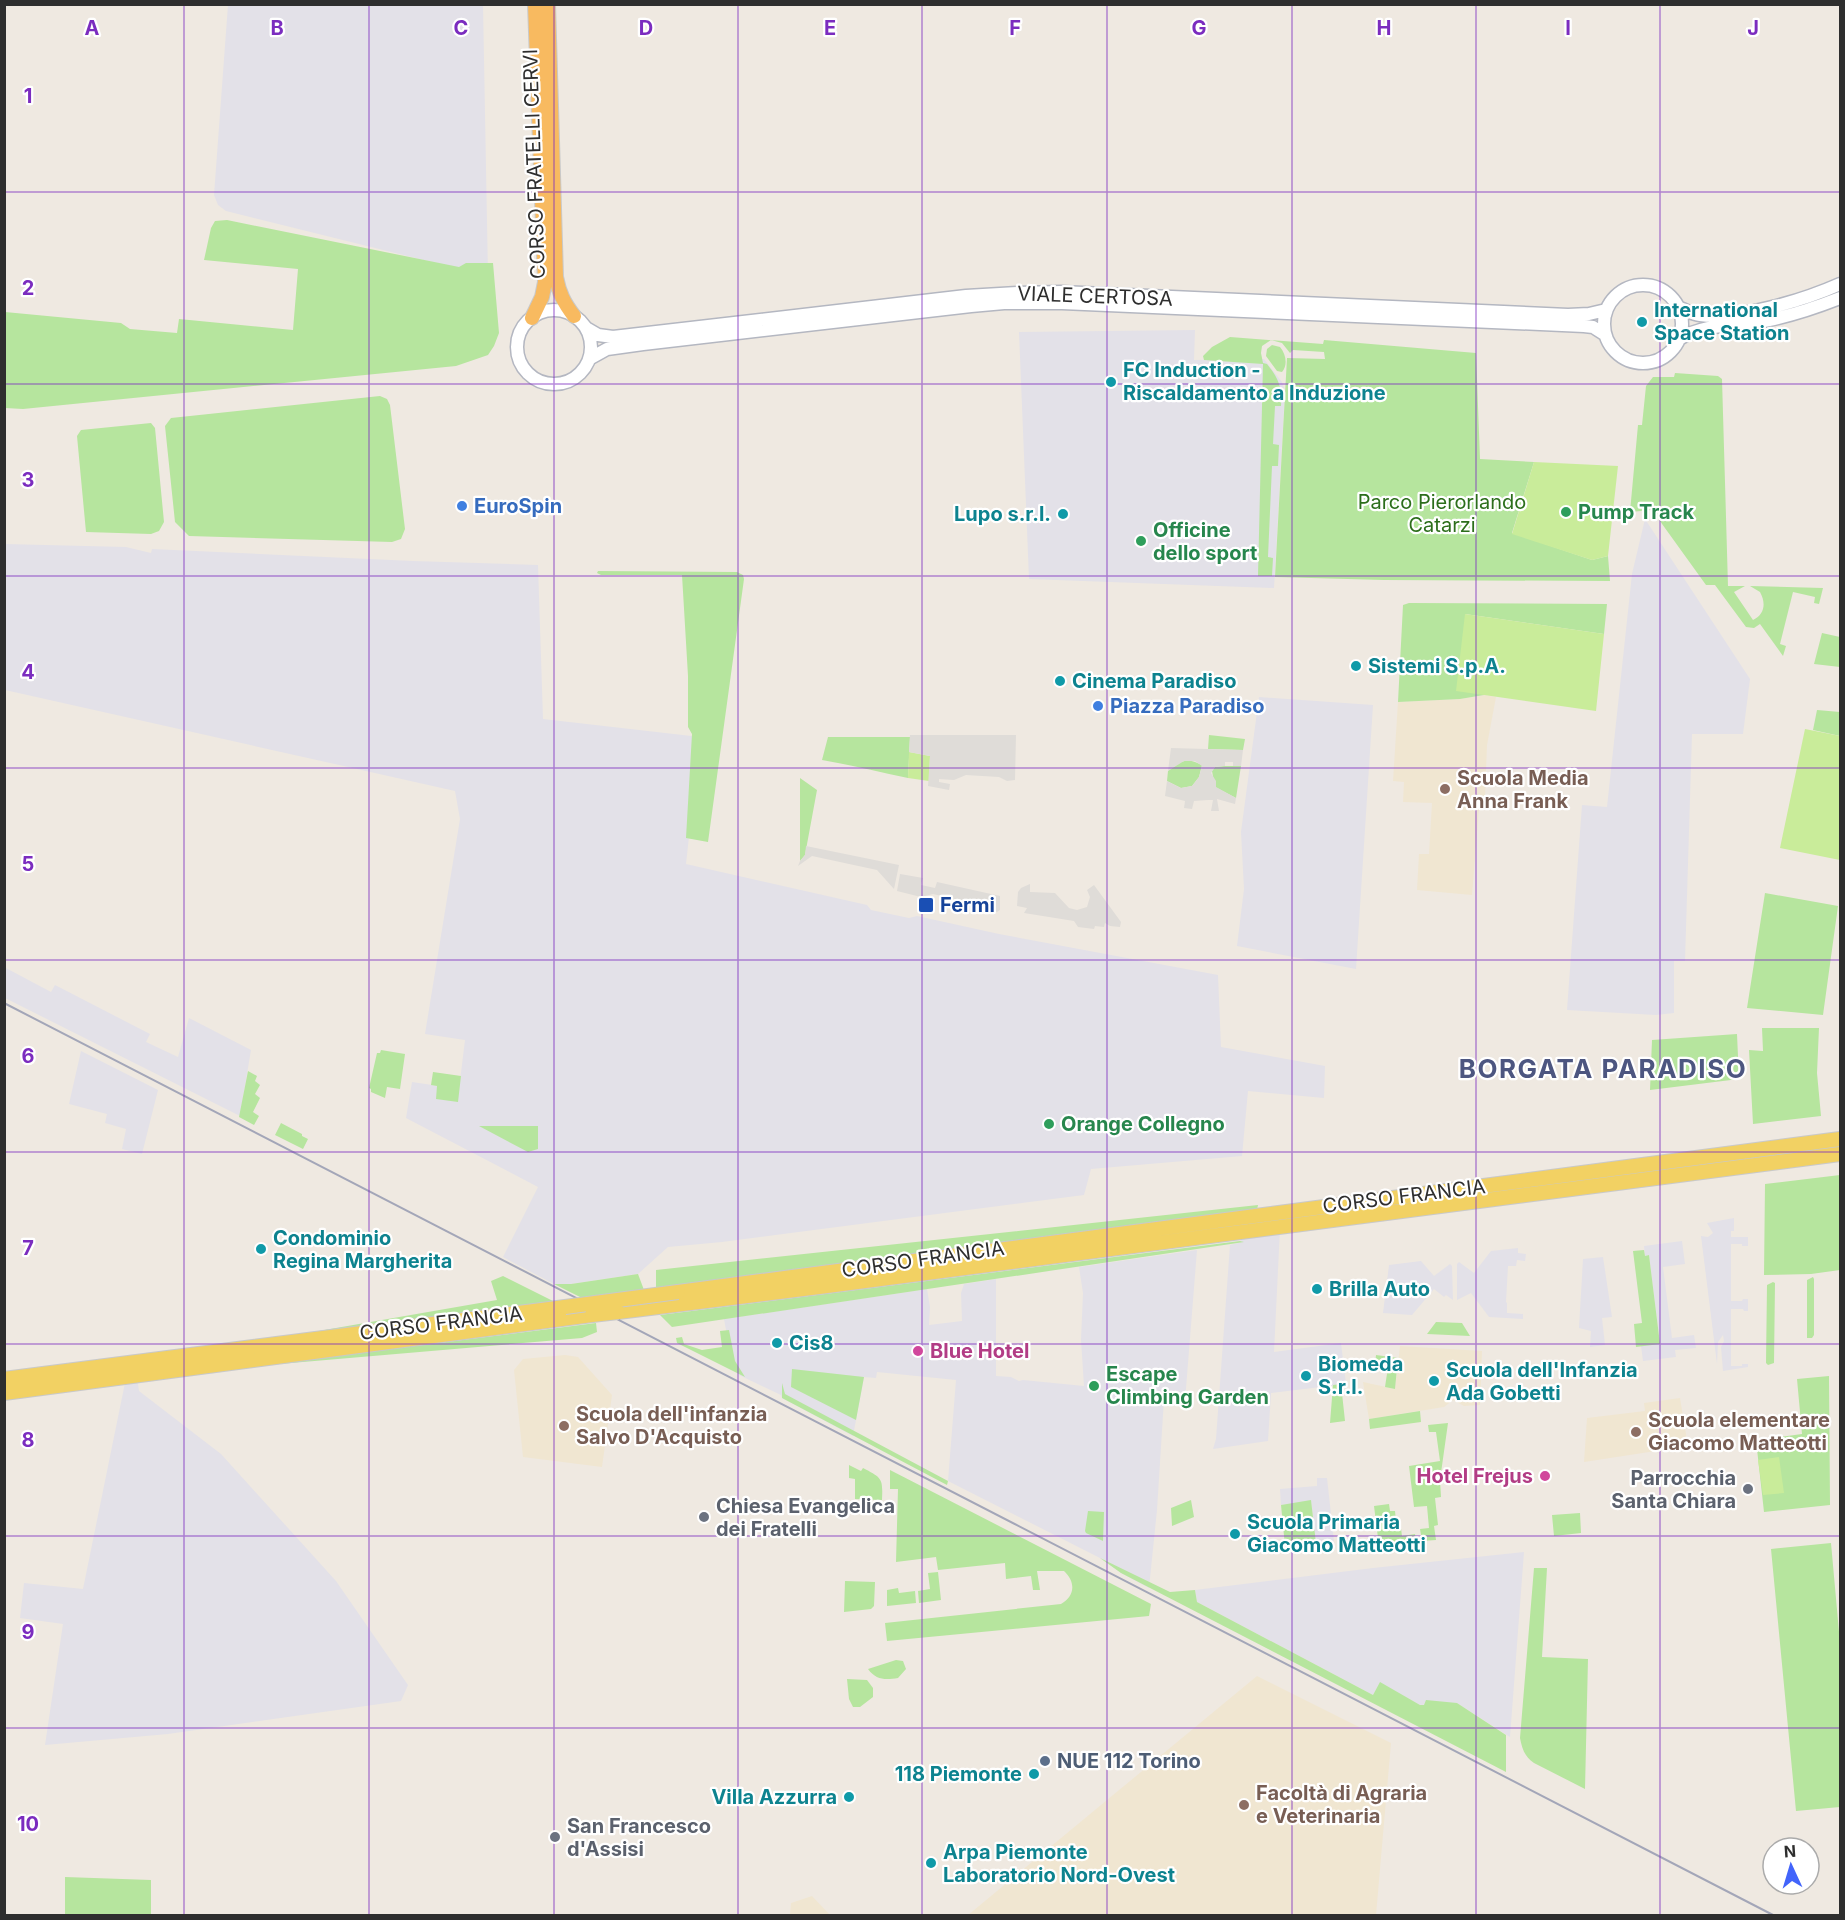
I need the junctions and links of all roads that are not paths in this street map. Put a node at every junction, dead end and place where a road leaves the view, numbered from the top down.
1 (535, 4) edge
2 (548, 4) edge
3 (1840, 284) edge
4 (1840, 298) edge
5 (1678, 307) junction
6 (1606, 310) junction
7 (574, 316) junction
8 (532, 318) junction
9 (586, 328) junction
10 (1605, 334) junction
11 (1679, 339) junction
12 (589, 359) junction
13 (1840, 1138) edge
14 (1840, 1154) edge
15 (678, 1298) junction
16 (4, 1379) edge
17 (4, 1393) edge

1 - 8 highway, CORSO FRATELLI CERVI
2 - 7 highway, CORSO FRATELLI CERVI
3 - 5 main road
4 - 11 main road
5 - 6 main road
5 - 11 main road
6 - 9 main road, VIALE CERTOSA
6 - 10 main road
7 - 8 main road
7 - 9 main road
8 - 12 main road
9 - 12 main road
10 - 11 main road
10 - 12 main road, VIALE CERTOSA
13 - 15 main road, CORSO FRANCIA
14 - 15 main road, CORSO FRANCIA
15 - 16 main road, CORSO FRANCIA, bridge
15 - 17 main road, CORSO FRANCIA, bridge

